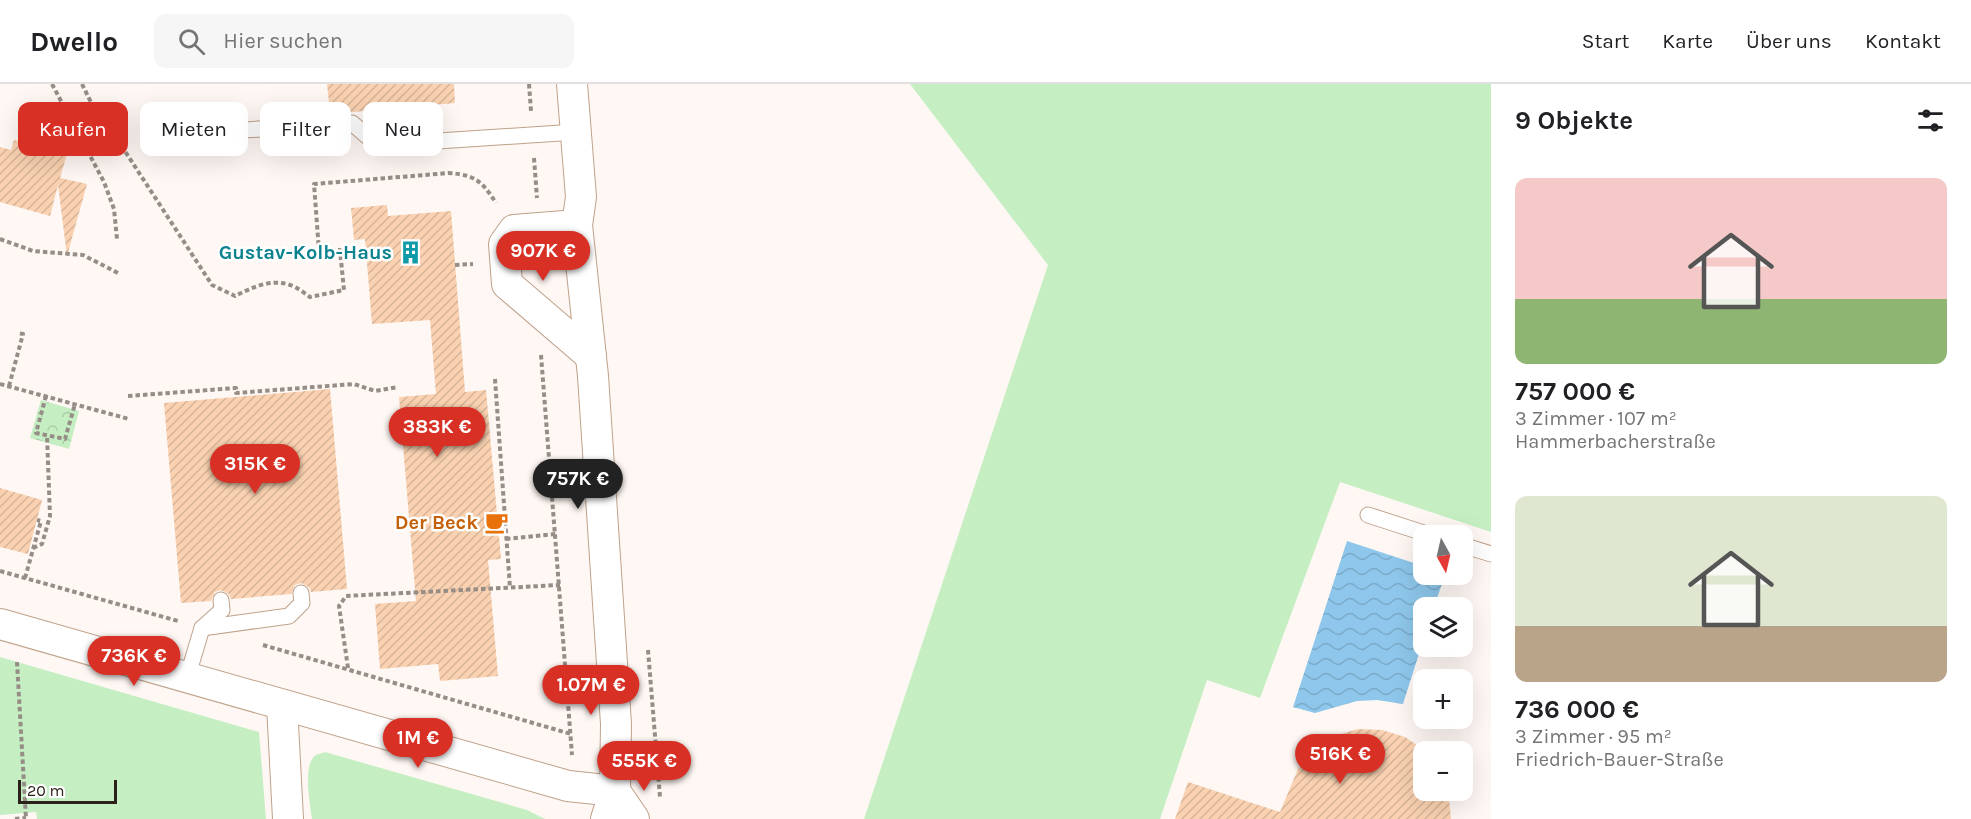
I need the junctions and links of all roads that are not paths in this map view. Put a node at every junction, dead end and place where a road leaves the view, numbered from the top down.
1 (573, 84) edge
2 (248, 130) edge
3 (576, 132) junction
4 (577, 225) junction
5 (591, 357) junction
6 (1368, 515) dead end
7 (1413, 530) edge
8 (1473, 548) edge
9 (1491, 554) edge
10 (301, 593) dead end
11 (221, 600) dead end
12 (7, 626) edge
13 (202, 628) junction
14 (187, 678) junction
15 (282, 705) junction
16 (615, 791) junction
17 (288, 819) edge
18 (606, 819) edge
19 (634, 819) edge

1 - 3 street
2 - 3 lane
3 - 4 street
4 - 5 street
4 - 5 street
5 - 16 street
6 - 7 lane
8 - 9 lane
10 - 13 lane
11 - 13 lane
12 - 14 street
13 - 14 lane
14 - 15 street
15 - 16 street
15 - 17 street
16 - 18 street
16 - 19 street

